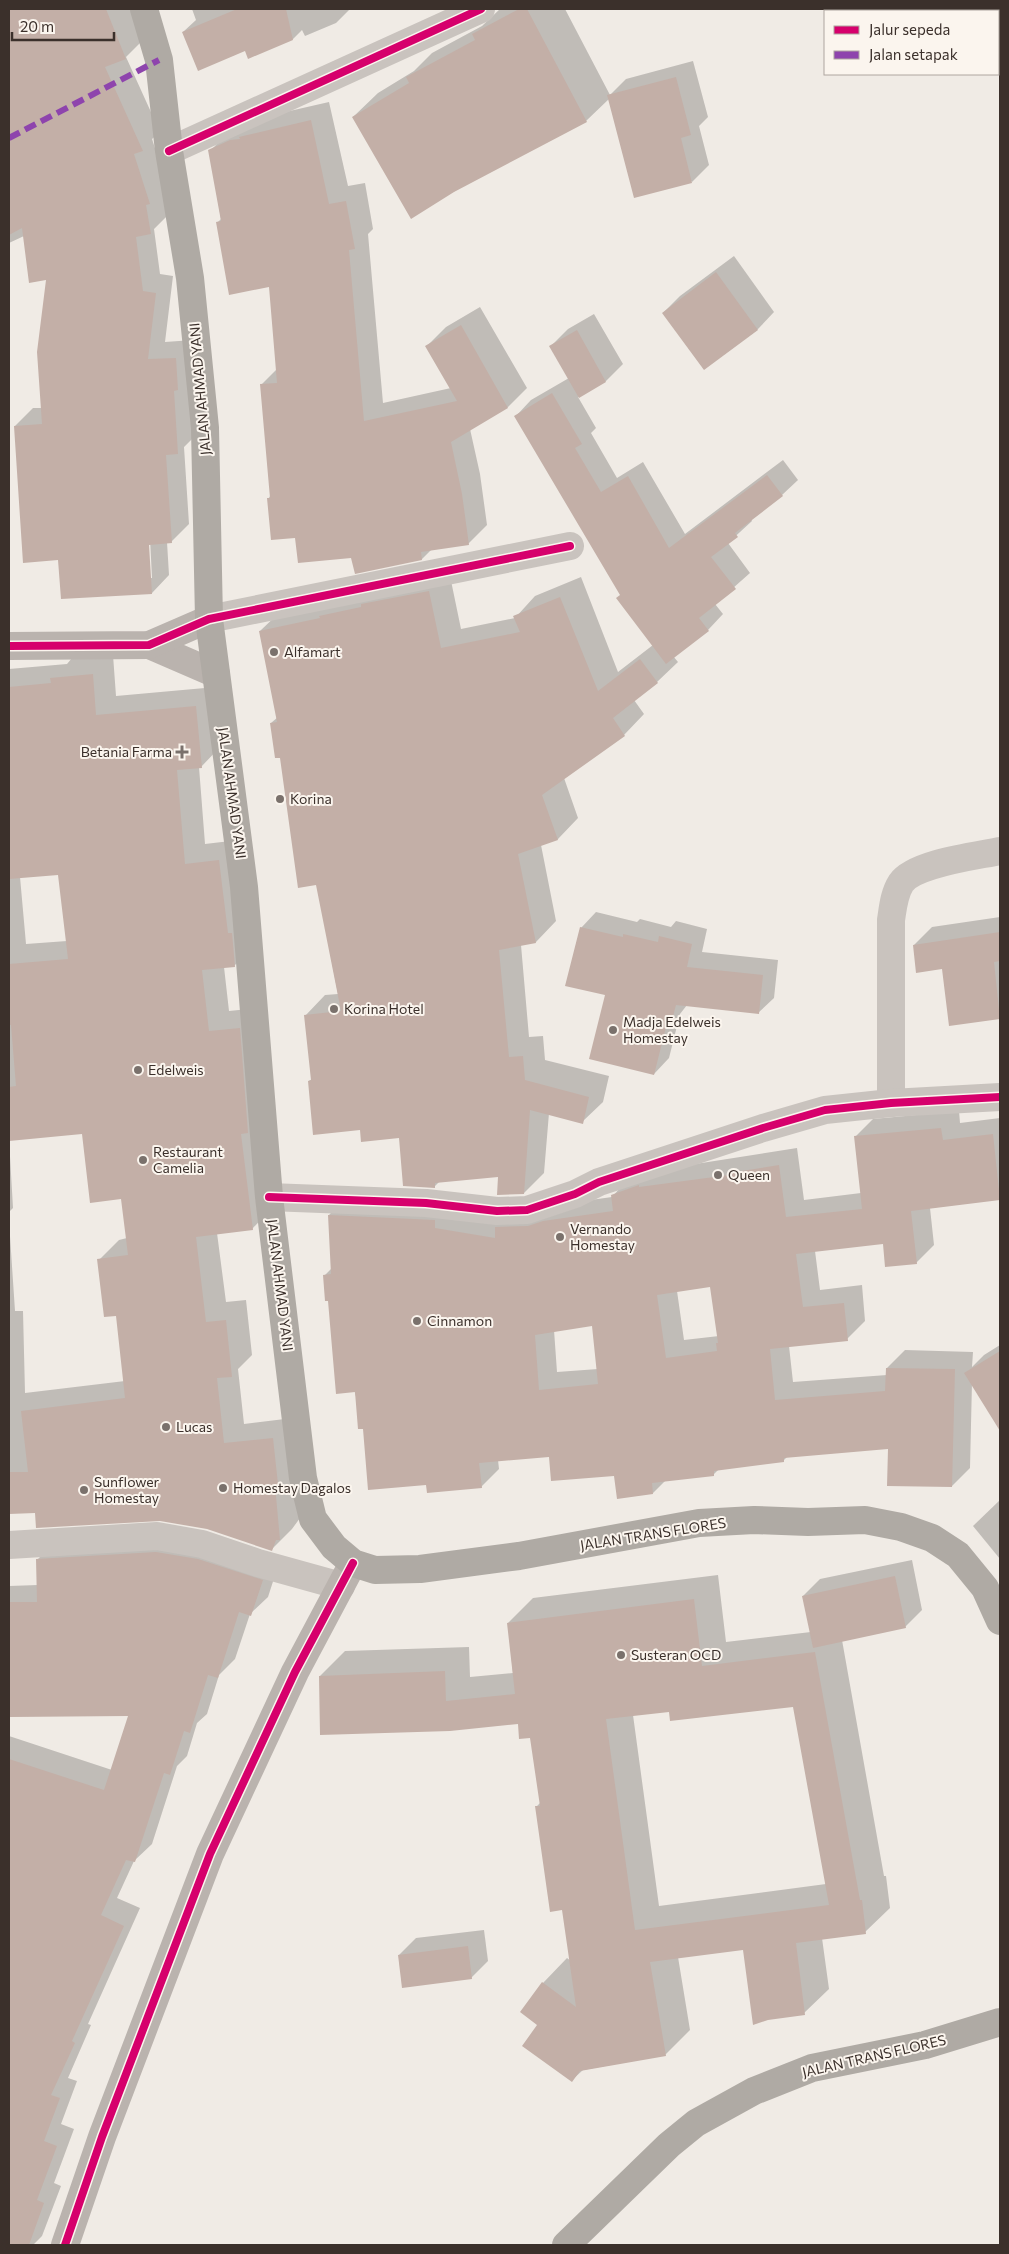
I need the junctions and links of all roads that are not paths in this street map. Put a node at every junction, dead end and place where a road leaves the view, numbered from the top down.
1 (144, 9) edge
2 (481, 9) edge
3 (169, 151) junction
4 (570, 546) dead end
5 (209, 620) junction
6 (149, 645) junction
7 (9, 646) edge
8 (216, 674) junction
9 (1000, 851) edge
10 (1000, 1097) edge
11 (891, 1103) junction
12 (269, 1197) junction
13 (9, 1545) edge
14 (347, 1574) junction
15 (1000, 1621) edge
16 (1000, 2022) edge
17 (65, 2245) edge
18 (566, 2245) edge

1 - 3 highway, JALAN AHMAD YANI
2 - 3 street
3 - 5 highway, JALAN AHMAD YANI
4 - 5 street
5 - 6 street
5 - 8 highway, JALAN AHMAD YANI
6 - 7 street
6 - 8 street
8 - 12 highway, JALAN AHMAD YANI
9 - 11 street
10 - 11 street
11 - 12 street
12 - 14 highway, JALAN AHMAD YANI
13 - 14 street
14 - 15 highway, JALAN TRANS FLORES
14 - 17 street
16 - 18 highway, JALAN TRANS FLORES

